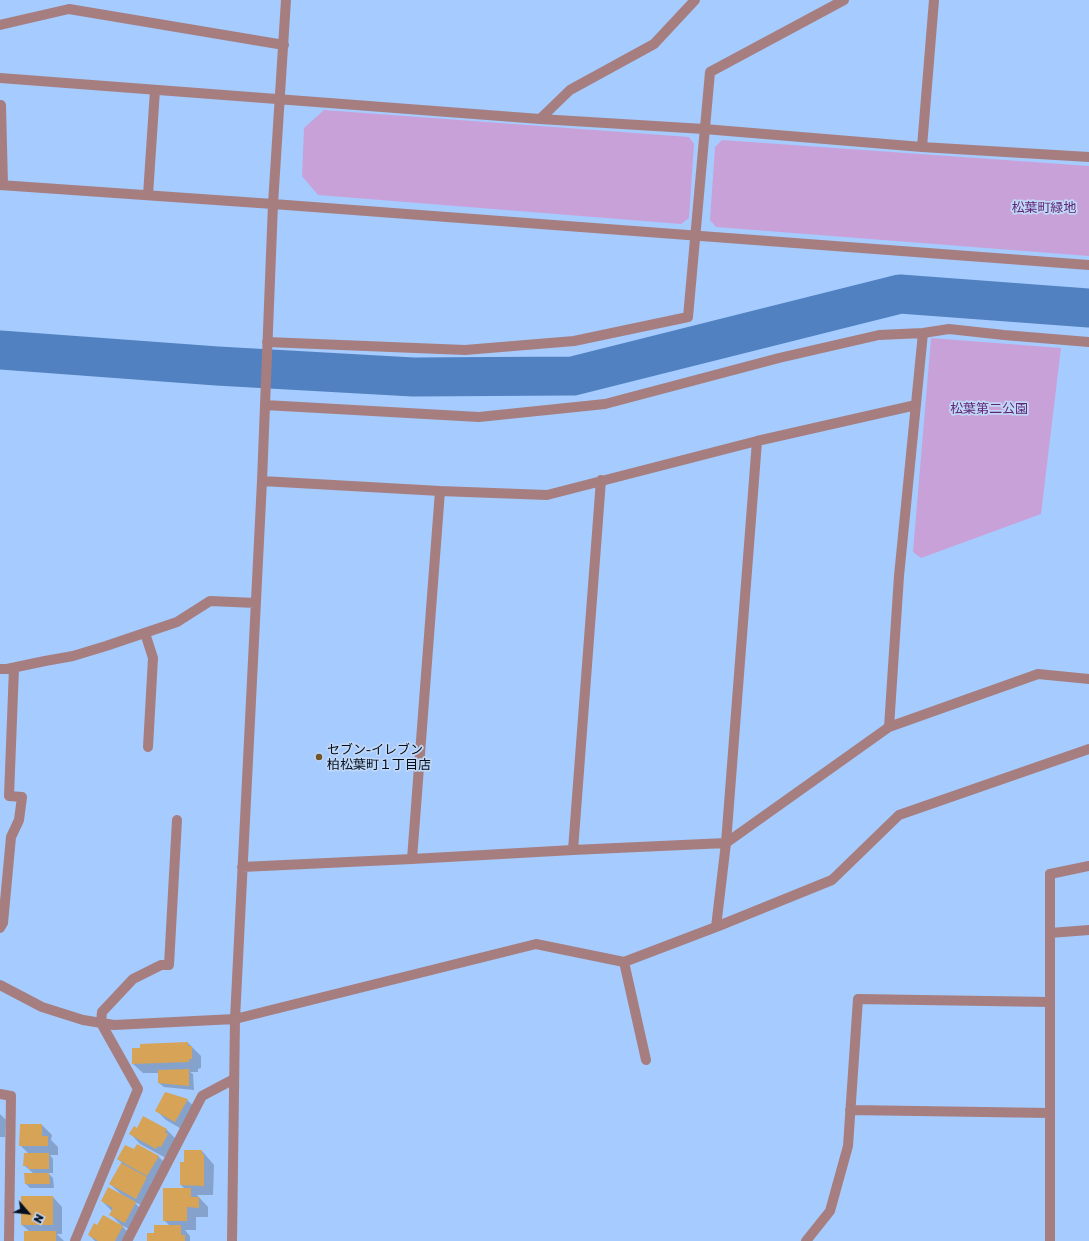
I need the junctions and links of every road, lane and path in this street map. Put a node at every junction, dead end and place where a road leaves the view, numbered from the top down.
1 (286, 0) edge
2 (695, 0) edge
3 (844, 0) edge
4 (934, 0) edge
5 (68, 4) edge
6 (0, 25) edge
7 (284, 45) junction
8 (0, 78) edge
9 (156, 90) junction
10 (279, 99) junction
11 (1, 105) edge
12 (540, 119) junction
13 (704, 130) junction
14 (922, 147) junction
15 (1089, 157) edge
16 (1, 185) edge
17 (148, 195) junction
18 (273, 204) junction
19 (696, 236) junction
20 (1089, 265) edge
21 (922, 333) junction
22 (1089, 342) edge
23 (267, 347) junction
24 (265, 405) junction
25 (916, 405) junction
26 (757, 441) junction
27 (601, 480) junction
28 (262, 481) junction
29 (440, 491) junction
30 (256, 602) junction
31 (146, 633) junction
32 (14, 668) junction
33 (0, 669) edge
34 (1089, 679) edge
35 (889, 726) junction
36 (148, 747) dead end
37 (1089, 749) edge
38 (177, 820) dead end
39 (726, 843) junction
40 (573, 850) junction
41 (412, 859) junction
42 (1089, 866) edge
43 (242, 868) junction
44 (716, 927) junction
45 (0, 928) edge
46 (1089, 930) edge
47 (1050, 933) junction
48 (624, 962) junction
49 (0, 985) edge
50 (1050, 1002) junction
51 (235, 1019) junction
52 (100, 1023) junction
53 (646, 1060) dead end
54 (234, 1079) junction
55 (0, 1094) edge
56 (850, 1110) junction
57 (1050, 1113) junction
58 (9, 1241) edge
59 (75, 1241) edge
60 (127, 1241) edge
61 (232, 1241) edge
62 (806, 1241) edge
63 (1050, 1241) edge

1 - 7 street
2 - 12 street
3 - 13 street
4 - 14 street
5 - 6 street
5 - 7 street
7 - 10 street
8 - 9 street
9 - 10 street
9 - 17 street
10 - 12 street
10 - 18 street
11 - 16 street
12 - 13 street
13 - 14 street
13 - 19 street
14 - 15 street
16 - 17 street
17 - 18 street
18 - 19 street
18 - 23 street
19 - 20 street
19 - 23 street
21 - 22 street
21 - 24 street
21 - 25 street
23 - 24 street
24 - 28 street
25 - 26 street
25 - 35 street
26 - 27 street
26 - 39 street
27 - 29 street
27 - 40 street
28 - 29 street
28 - 30 street
29 - 41 street
30 - 31 street
30 - 43 street
31 - 32 street
31 - 36 street
32 - 33 street
32 - 45 street
34 - 35 street
35 - 39 street
37 - 44 street
38 - 52 street
39 - 40 street
39 - 44 street
40 - 41 street
41 - 43 street
42 - 47 street
43 - 51 street
44 - 48 street
46 - 47 street
47 - 50 street
48 - 51 street
48 - 53 street
49 - 52 street
50 - 56 street
50 - 57 street
51 - 52 street
51 - 54 street
52 - 59 street
54 - 60 street
54 - 61 street
55 - 58 street
56 - 57 street
56 - 62 street
57 - 63 street

